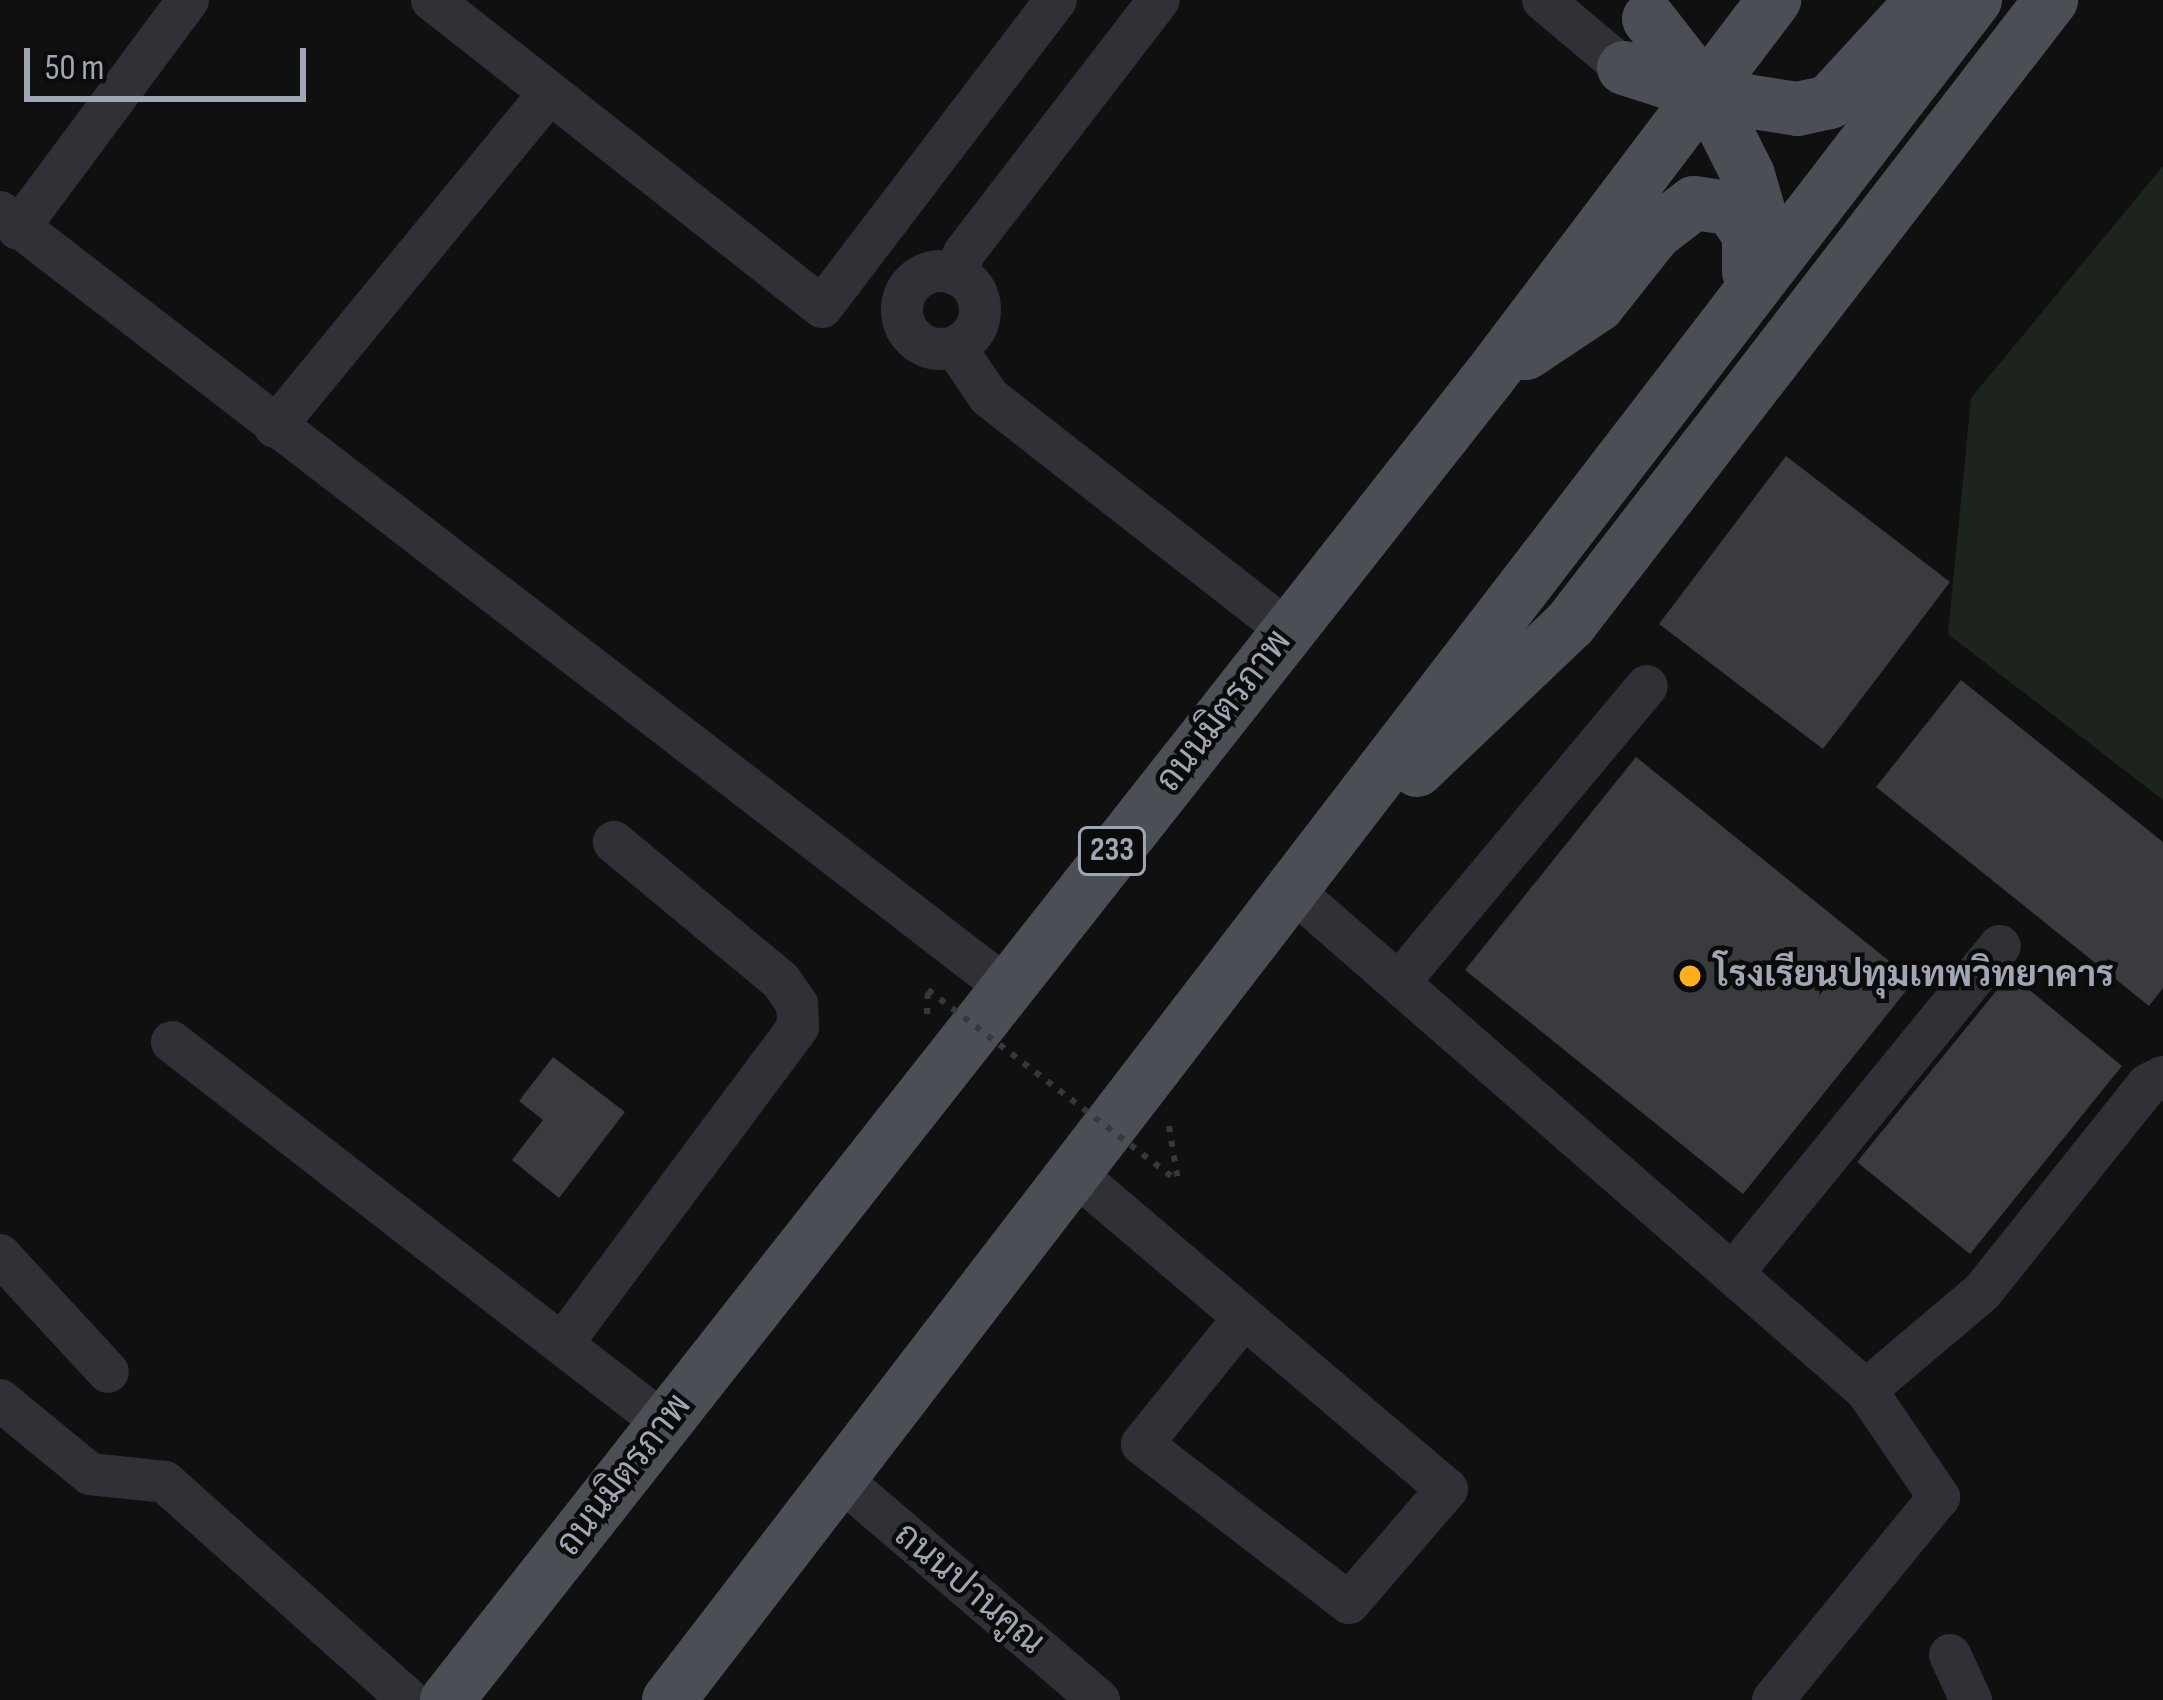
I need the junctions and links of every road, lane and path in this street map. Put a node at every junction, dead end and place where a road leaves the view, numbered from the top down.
1 (188, 0) edge
2 (431, 0) edge
3 (1056, 0) edge
4 (1160, 0) edge
5 (1543, 0) edge
6 (1923, 0) edge
7 (1976, 0) edge
8 (2051, 0) edge
9 (1773, 1) edge
10 (1637, 10) edge
11 (1624, 68) joint
12 (548, 94) junction
13 (1708, 95) junction
14 (1796, 109) junction
15 (9, 220) edge
16 (1749, 272) junction
17 (957, 274) junction
18 (1728, 329) junction
19 (955, 347) junction
20 (1490, 377) junction
21 (275, 428) junction
22 (1288, 631) junction
23 (1647, 686) dead end
24 (614, 842) dead end
25 (1292, 890) junction
26 (2000, 946) dead end
27 (1401, 980) junction
28 (1006, 986) junction
29 (928, 989) dead end
30 (172, 1042) dead end
31 (2163, 1077) edge
32 (1074, 1173) junction
33 (1178, 1181) dead end
34 (0, 1255) edge
35 (1733, 1273) junction
36 (1243, 1319) junction
37 (562, 1344) junction
38 (108, 1372) dead end
39 (1866, 1390) junction
40 (0, 1400) edge
41 (665, 1424) junction
42 (839, 1478) junction
43 (1950, 1655) dead end
44 (409, 1700) edge
45 (446, 1700) edge
46 (669, 1700) edge
47 (1100, 1700) edge
48 (1773, 1700) edge
49 (1971, 1700) edge

1 - 15 street
2 - 12 street
3 - 12 street
4 - 17 street
5 - 11 street
6 - 14 main road
7 - 18 main road
8 - 25 main road
9 - 13 main road, ถนนมิตรภาพ / 233
9 - 14 main road
10 - 13 main road
11 - 13 main road
12 - 21 street
13 - 14 main road
13 - 16 main road
13 - 20 main road, ถนนมิตรภาพ / 233
15 - 21 street
16 - 18 main road
16 - 20 main road
17 - 19 street
17 - 19 street
18 - 25 main road
19 - 22 street
20 - 22 main road, ถนนมิตรภาพ / 233
21 - 28 street
22 - 28 main road, ถนนมิตรภาพ / 233
23 - 27 street
24 - 37 street
25 - 27 street
25 - 32 main road
26 - 35 street
27 - 35 street
28 - 41 main road, ถนนมิตรภาพ / 233
29 - 33 path, bridge
30 - 37 street
31 - 39 street
32 - 36 street
32 - 42 main road
34 - 38 street
35 - 39 street
36 - 36 street
37 - 41 street
39 - 48 street
40 - 44 street
41 - 45 main road, ถนนมิตรภาพ / 233
42 - 46 main road
42 - 47 street, ถนนปานคูณ
43 - 49 street

